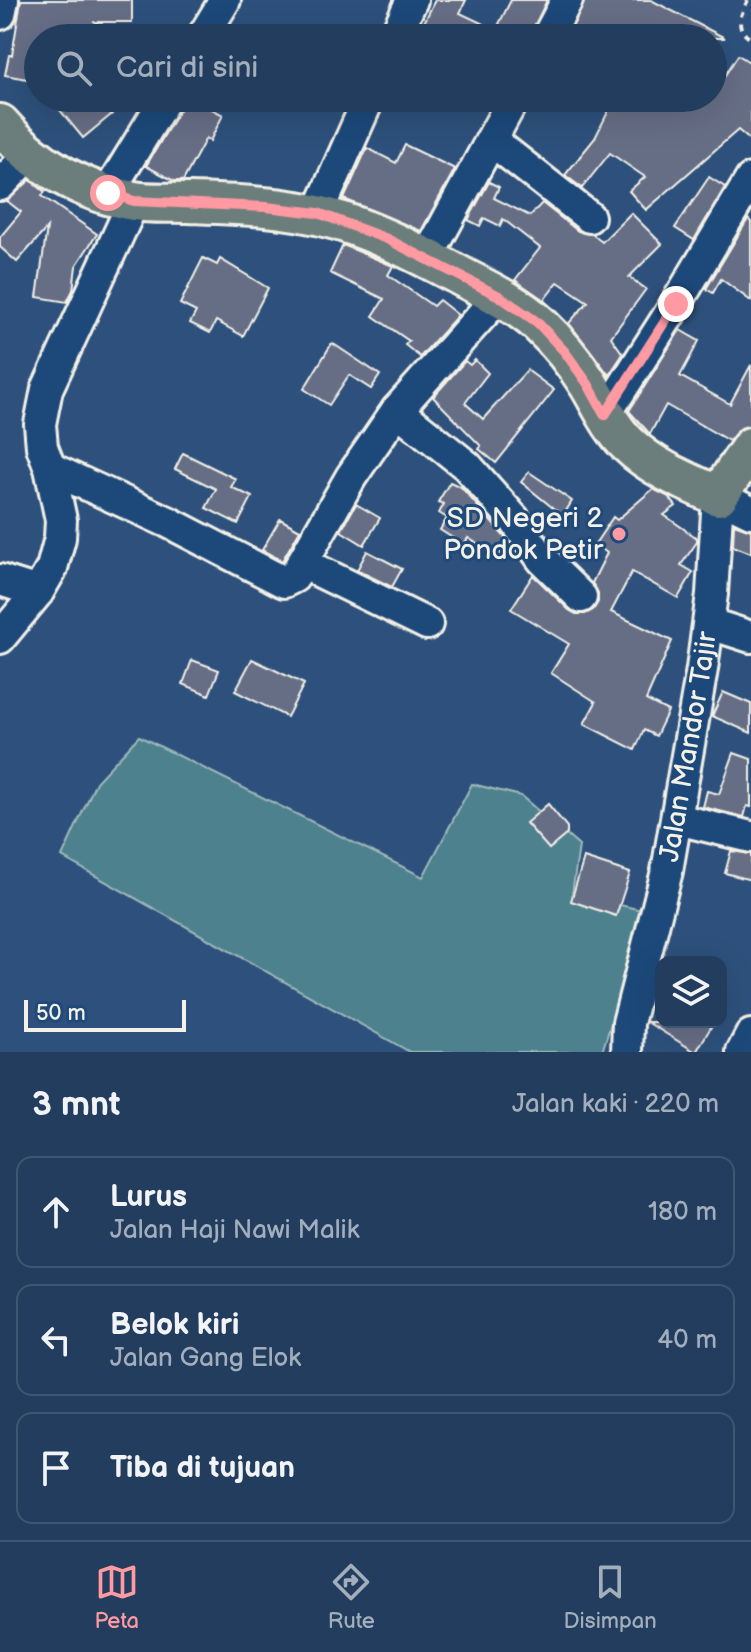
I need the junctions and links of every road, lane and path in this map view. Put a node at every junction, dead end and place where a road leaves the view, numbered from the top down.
1 (3, 0) edge
2 (225, 0) edge
3 (412, 0) edge
4 (567, 0) edge
5 (748, 0) edge
6 (0, 14) edge
7 (210, 24) edge
8 (401, 24) edge
9 (554, 24) edge
10 (751, 39) edge
11 (160, 112) edge
12 (363, 112) edge
13 (506, 112) edge
14 (0, 124) edge
15 (491, 140) junction
16 (31, 153) junction
17 (751, 179) edge
18 (0, 185) edge
19 (121, 197) junction
20 (318, 213) junction
21 (589, 217) dead end
22 (427, 258) junction
23 (499, 296) junction
24 (397, 410) junction
25 (605, 415) junction
26 (751, 447) edge
27 (50, 468) junction
28 (735, 504) edge
29 (302, 563) junction
30 (0, 580) edge
31 (38, 592) junction
32 (581, 597) dead end
33 (427, 624) dead end
34 (708, 627) junction
35 (751, 637) edge
36 (0, 638) edge
37 (677, 819) junction
38 (751, 837) edge
39 (751, 1035) edge
40 (627, 1052) edge
41 (742, 1052) edge

1 - 6 street
2 - 7 street
3 - 8 street
4 - 9 street
5 - 10 path
11 - 19 street
12 - 20 street
13 - 15 street
14 - 16 main road
15 - 21 street
15 - 22 street
16 - 18 street
16 - 19 main road
17 - 25 street
19 - 20 main road
19 - 27 street
20 - 22 main road
22 - 23 main road
23 - 24 street
23 - 25 main road
24 - 29 street
24 - 32 street
25 - 28 main road
26 - 28 main road, Jalan Mandor Tajir
27 - 29 street
27 - 31 street
28 - 34 street, Jalan Mandor Tajir
29 - 33 street
30 - 31 street
31 - 36 street
34 - 35 street
34 - 37 street, Jalan Mandor Tajir
37 - 38 street
37 - 40 street, Jalan Mandor Tajir
39 - 41 street

